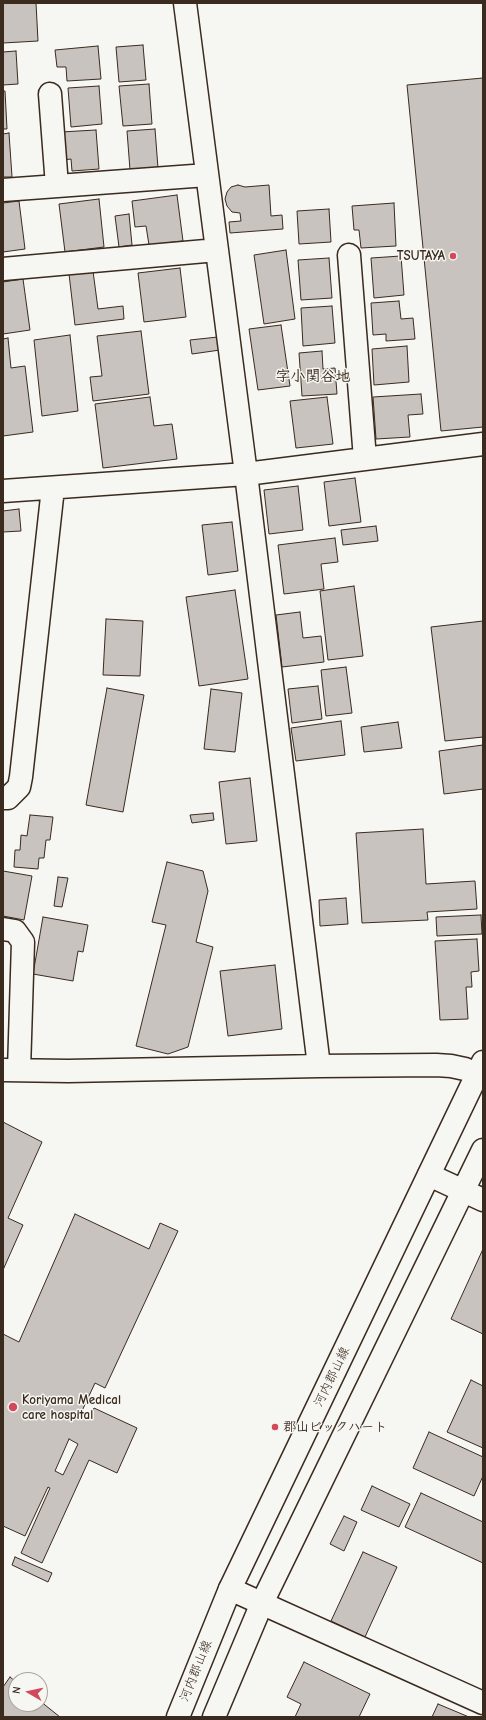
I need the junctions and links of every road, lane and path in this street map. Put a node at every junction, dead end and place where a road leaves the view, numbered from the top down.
1 (185, 3) edge
2 (50, 94) dead end
3 (208, 175) junction
4 (57, 186) junction
5 (3, 190) edge
6 (217, 250) junction
7 (349, 255) dead end
8 (3, 269) edge
9 (483, 444) edge
10 (365, 459) junction
11 (246, 474) junction
12 (53, 488) junction
13 (3, 491) edge
14 (3, 798) edge
15 (3, 929) edge
16 (319, 1066) junction
17 (11, 1070) edge
18 (481, 1071) edge
19 (483, 1150) edge
20 (429, 1175) junction
21 (462, 1191) junction
22 (483, 1200) edge
23 (230, 1589) junction
24 (262, 1603) junction
25 (483, 1703) edge
26 (178, 1717) edge
27 (214, 1717) edge

1 - 3 street
2 - 4 street
3 - 4 street
3 - 6 street
4 - 5 street
6 - 8 street
6 - 11 street
7 - 10 street
9 - 10 street
10 - 11 street
11 - 12 street
11 - 16 street
12 - 13 street
12 - 14 street
15 - 17 street
16 - 17 street
16 - 18 street
18 - 20 street, 河内郡山線
19 - 21 street
20 - 21 street
20 - 23 street, 河内郡山線
21 - 22 street
21 - 24 street
23 - 24 street
23 - 26 street, 河内郡山線
24 - 25 street
24 - 27 street

